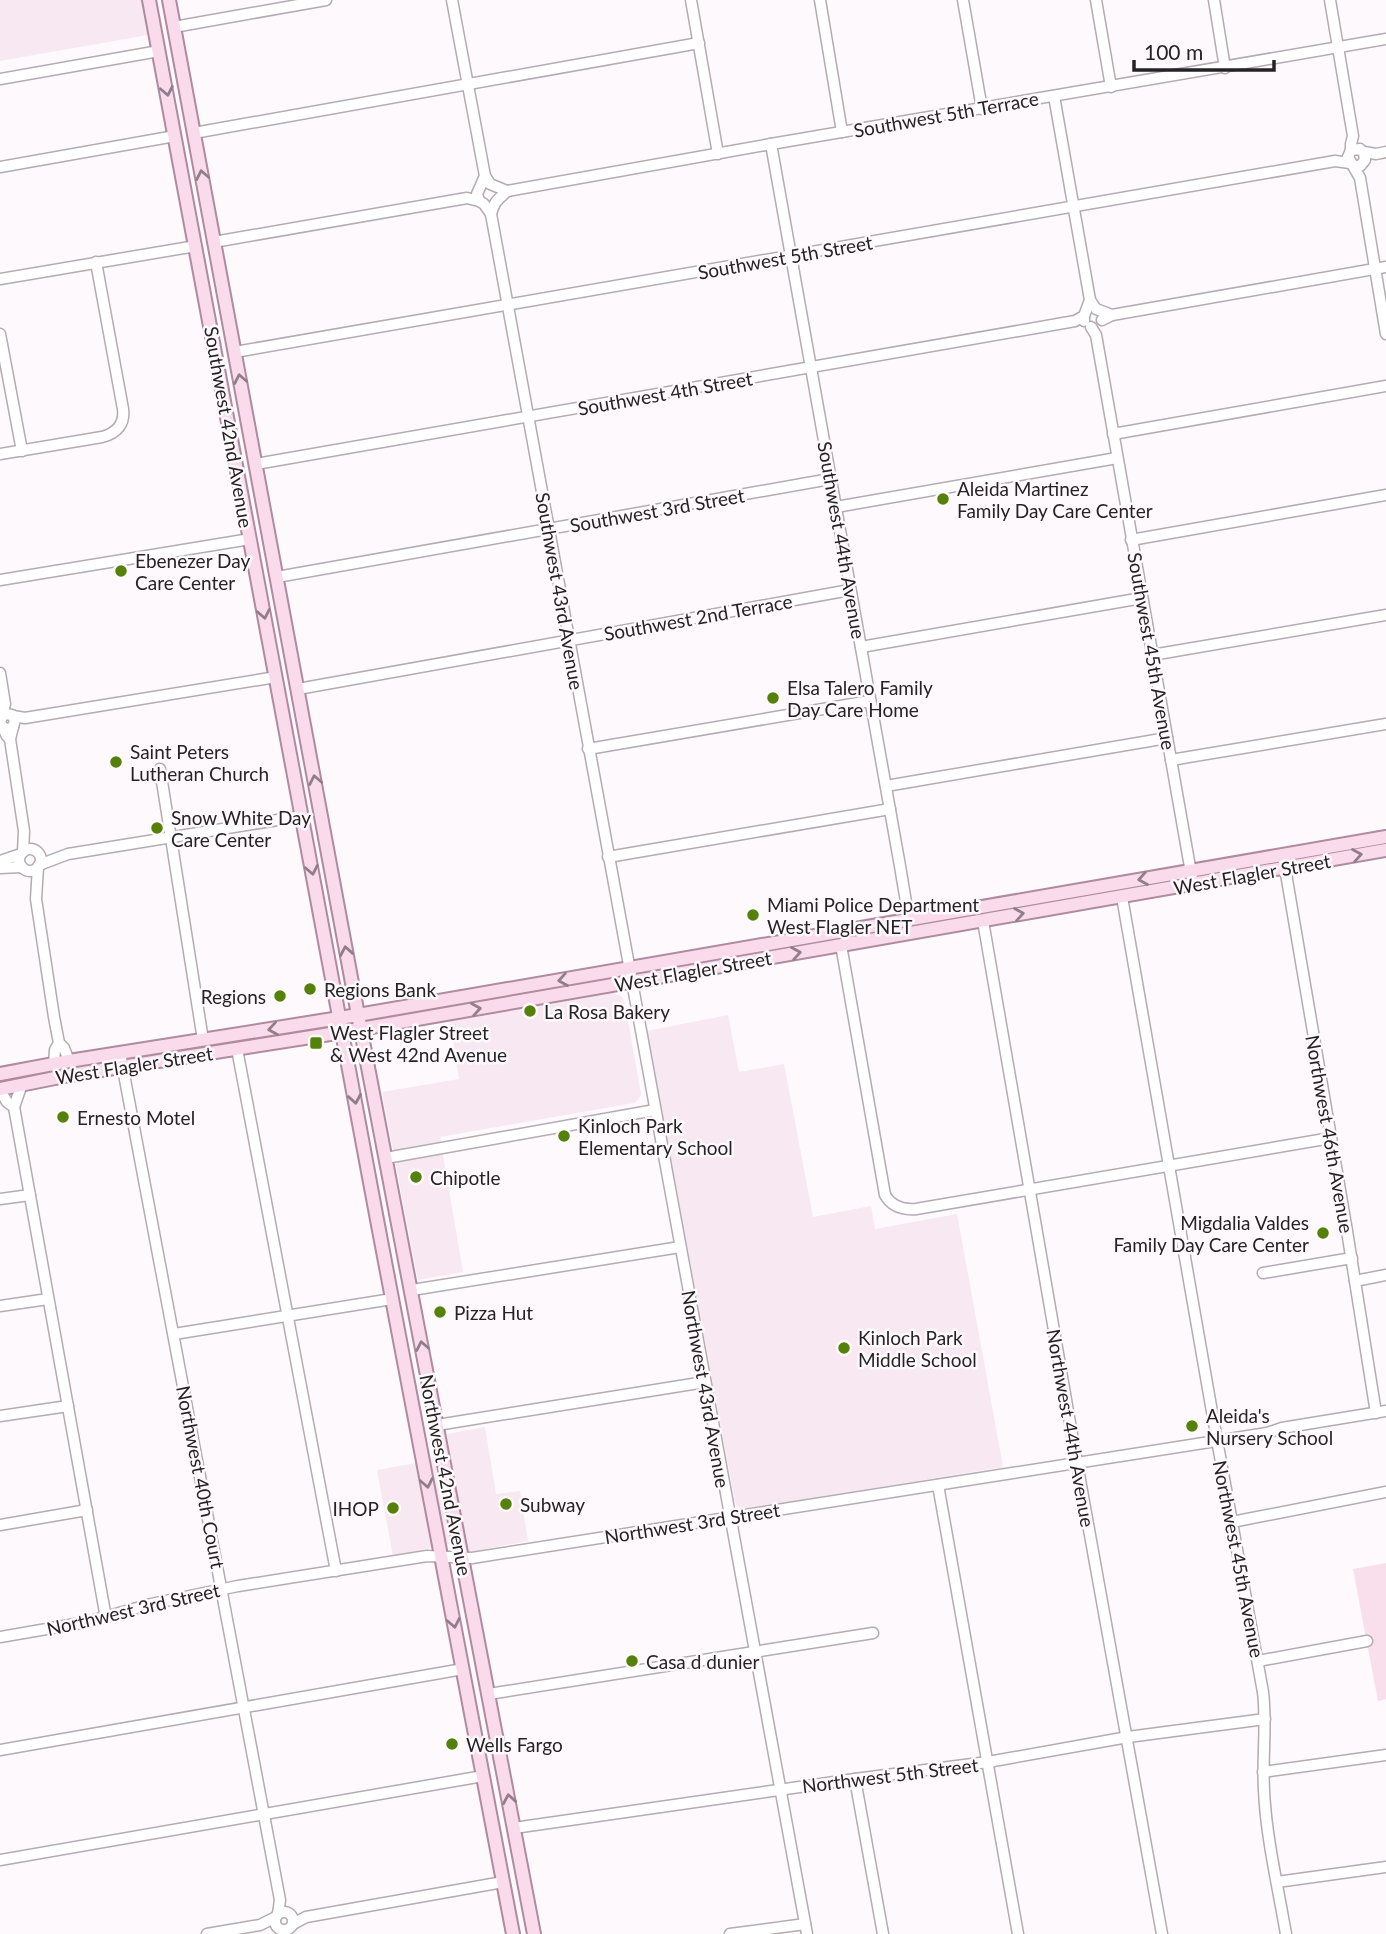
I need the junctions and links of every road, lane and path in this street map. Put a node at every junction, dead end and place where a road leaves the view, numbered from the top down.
1 (149, 0) edge
2 (169, 0) edge
3 (326, 0) edge
4 (452, 0) edge
5 (691, 0) edge
6 (820, 0) edge
7 (963, 0) edge
8 (1096, 0) edge
9 (1214, 0) edge
10 (1329, 0) edge
11 (174, 27) junction
12 (1386, 39) edge
13 (699, 43) junction
14 (1338, 48) junction
15 (159, 51) junction
16 (1225, 68) junction
17 (0, 79) edge
18 (468, 84) junction
19 (1111, 87) junction
20 (1054, 96) junction
21 (982, 109) junction
22 (842, 132) junction
23 (194, 133) junction
24 (175, 136) junction
25 (771, 144) junction
26 (718, 153) junction
27 (1381, 153) edge
28 (1357, 157) junction
29 (0, 167) edge
30 (489, 194) junction
31 (1073, 207) junction
32 (214, 242) junction
33 (196, 246) junction
34 (791, 256) junction
35 (96, 262) junction
36 (1381, 268) edge
37 (200, 271) junction
38 (0, 279) edge
39 (509, 305) junction
40 (1093, 318) junction
41 (0, 334) edge
42 (1386, 334) edge
43 (235, 352) junction
44 (811, 368) junction
45 (1386, 386) edge
46 (529, 417) junction
47 (229, 427) junction
48 (1113, 434) junction
49 (253, 446) junction
50 (22, 451) junction
51 (0, 454) edge
52 (1117, 458) junction
53 (256, 464) junction
54 (830, 479) junction
55 (1386, 495) edge
56 (836, 507) junction
57 (549, 529) junction
58 (250, 539) junction
59 (1131, 540) junction
60 (277, 577) junction
61 (0, 580) edge
62 (850, 590) junction
63 (1142, 598) junction
64 (1386, 615) edge
65 (569, 640) junction
66 (861, 647) junction
67 (1152, 655) junction
68 (0, 673) edge
69 (275, 674) junction
70 (298, 689) junction
71 (870, 701) junction
72 (6, 722) edge
73 (1386, 724) edge
74 (1167, 738) junction
75 (589, 750) junction
76 (1171, 760) junction
77 (160, 769) dead end
78 (295, 779) junction
79 (886, 786) junction
80 (890, 809) junction
81 (321, 813) junction
82 (302, 816) junction
83 (24, 831) junction
84 (171, 837) junction
85 (1386, 837) edge
86 (328, 847) junction
87 (1386, 850) edge
88 (36, 852) junction
89 (22, 853) junction
90 (68, 853) junction
91 (608, 858) junction
92 (0, 861) edge
93 (1283, 861) junction
94 (38, 866) junction
95 (0, 868) edge
96 (24, 868) junction
97 (1191, 870) junction
98 (1193, 884) junction
99 (1122, 897) junction
100 (36, 899) junction
101 (1002, 903) junction
102 (909, 920) junction
103 (983, 921) junction
104 (904, 935) junction
105 (841, 945) junction
106 (629, 968) junction
107 (632, 982) junction
108 (358, 1015) junction
109 (340, 1018) junction
110 (360, 1029) junction
111 (343, 1032) junction
112 (203, 1040) junction
113 (59, 1043) junction
114 (237, 1049) junction
115 (120, 1053) junction
116 (69, 1061) junction
117 (54, 1064) junction
118 (122, 1067) junction
119 (0, 1074) edge
120 (22, 1084) junction
121 (0, 1089) edge
122 (14, 1107) junction
123 (655, 1110) junction
124 (1331, 1138) junction
125 (386, 1158) junction
126 (1168, 1165) junction
127 (1029, 1189) junction
128 (30, 1195) junction
129 (0, 1199) edge
130 (680, 1247) junction
131 (1352, 1258) junction
132 (386, 1266) junction
133 (1262, 1273) dead end
134 (1386, 1275) edge
135 (1355, 1281) junction
136 (412, 1290) junction
137 (48, 1299) junction
138 (392, 1299) junction
139 (0, 1306) edge
140 (287, 1315) junction
141 (174, 1334) junction
142 (705, 1382) junction
143 (68, 1406) junction
144 (1381, 1412) edge
145 (0, 1416) edge
146 (437, 1425) junction
147 (1217, 1441) junction
148 (1077, 1463) junction
149 (938, 1485) junction
150 (1386, 1492) edge
151 (87, 1510) junction
152 (730, 1517) junction
153 (1232, 1522) junction
154 (0, 1525) edge
155 (441, 1556) junction
156 (462, 1557) junction
157 (336, 1571) junction
158 (222, 1590) junction
159 (106, 1618) junction
160 (873, 1633) dead end
161 (0, 1637) edge
162 (1367, 1641) dead end
163 (755, 1653) junction
164 (1258, 1661) junction
165 (463, 1669) junction
166 (489, 1694) junction
167 (243, 1707) junction
168 (1265, 1718) junction
169 (1128, 1737) junction
170 (0, 1750) edge
171 (1386, 1755) edge
172 (988, 1762) junction
173 (1263, 1772) junction
174 (483, 1776) junction
175 (855, 1779) junction
176 (780, 1789) junction
177 (486, 1794) junction
178 (264, 1814) junction
179 (514, 1828) junction
180 (0, 1860) edge
181 (1386, 1867) edge
182 (503, 1882) junction
183 (1277, 1882) junction
184 (530, 1915) junction
185 (285, 1923) edge
186 (806, 1929) edge
187 (207, 1934) edge
188 (513, 1934) edge
189 (534, 1934) edge
190 (730, 1934) edge
191 (883, 1934) edge
192 (1018, 1934) edge
193 (1162, 1934) edge
194 (1286, 1934) edge

1 - 15 main road, Southwest 42nd Avenue
2 - 11 main road, Southwest 42nd Avenue
3 - 11 street
4 - 18 street, Southwest 43rd Avenue
5 - 13 street
6 - 22 street
7 - 21 street
8 - 19 street
9 - 16 street
10 - 14 street
11 - 23 main road, Southwest 42nd Avenue
12 - 14 street, Southwest 5th Terrace
13 - 18 street
13 - 26 street
14 - 16 street, Southwest 5th Terrace
14 - 28 street
15 - 17 street
15 -> 24 main road, Southwest 42nd Avenue
16 - 19 street, Southwest 5th Terrace
18 - 23 street
18 - 30 street, Southwest 43rd Avenue
19 - 20 street, Southwest 5th Terrace
20 - 21 street, Southwest 5th Terrace
20 - 31 street, Southwest 45th Avenue
21 - 22 street, Southwest 5th Terrace
22 - 25 street, Southwest 5th Terrace
32 -> 23 main road, Southwest 42nd Avenue
24 - 29 street
24 - 33 main road, Southwest 42nd Avenue
25 - 26 street, Southwest 5th Terrace
25 - 34 street, Southwest 44th Avenue
26 - 30 street, Southwest 5th Terrace
27 - 28 street, Southwest 5th Street
28 - 31 street, Southwest 5th Street
28 - 36 street
30 - 32 street, Southwest 5th Terrace
30 - 39 street, Southwest 43rd Avenue
31 - 34 street, Southwest 5th Street
31 - 40 street, Southwest 45th Avenue
32 - 37 main road
32 - 43 main road, Southwest 42nd Avenue
33 - 35 street
33 - 37 main road, Southwest 42nd Avenue
34 - 39 street, Southwest 5th Street
34 - 44 street, Southwest 44th Avenue
35 - 38 street
35 - 50 street
36 - 40 street, Southwest 4th Street
36 - 42 street
37 - 47 main road, Southwest 42nd Avenue
39 - 43 street, Southwest 5th Street
39 - 46 street, Southwest 43rd Avenue
40 - 44 street, Southwest 4th Street
40 - 48 street, Southwest 45th Avenue
41 - 50 street
49 -> 43 main road, Southwest 42nd Avenue
44 - 46 street, Southwest 4th Street
44 - 54 street, Southwest 44th Avenue
45 - 48 street
46 - 53 street, Southwest 4th Street
46 - 57 street, Southwest 43rd Avenue
47 - 49 main road
47 - 58 main road, Southwest 42nd Avenue
48 - 52 street, Southwest 45th Avenue
49 - 53 main road, Southwest 42nd Avenue
50 - 51 street
52 - 56 street
52 - 59 street, Southwest 45th Avenue
53 - 60 main road, Southwest 42nd Avenue
54 - 56 street, Southwest 44th Avenue
54 - 57 street, Southwest 3rd Street
55 - 59 street
56 - 62 street, Southwest 44th Avenue
57 - 60 street, Southwest 3rd Street
57 - 65 street, Southwest 43rd Avenue
58 - 61 street
58 -> 69 main road, Southwest 42nd Avenue
59 - 63 street, Southwest 45th Avenue
60 - 70 main road, Southwest 42nd Avenue
62 - 65 street, Southwest 2nd Terrace
62 - 66 street, Southwest 44th Avenue
63 - 66 street
63 - 67 street, Southwest 45th Avenue
64 - 67 street
65 - 70 street, Southwest 2nd Terrace
65 - 75 street, Southwest 43rd Avenue
66 - 71 street, Southwest 44th Avenue
67 - 74 street, Southwest 45th Avenue
68 - 72 street
69 - 70 main road
69 - 72 street
69 - 78 main road, Southwest 42nd Avenue
81 -> 70 main road, Southwest 42nd Avenue
71 - 75 street
71 - 79 street, Southwest 44th Avenue
72 - 83 street
73 - 76 street
74 - 76 street, Southwest 45th Avenue
74 - 79 street
75 - 91 street, Southwest 43rd Avenue
76 - 97 street, Southwest 45th Avenue
77 - 84 street
78 - 81 main road
78 - 82 main road, Southwest 42nd Avenue
79 - 80 street, Southwest 44th Avenue
80 - 91 street
80 - 102 street, Southwest 44th Avenue
81 - 86 main road, Southwest 42nd Avenue
82 - 84 street
82 - 86 main road
82 -> 109 main road, Southwest 42nd Avenue
83 - 88 street
83 - 89 street
84 - 90 street
84 - 112 street
85 - 93 main road, West Flagler Street
108 -> 86 main road, Southwest 42nd Avenue
93 -> 87 main road, West Flagler Street
88 - 89 street
88 - 90 street
88 - 94 street
89 - 92 street
89 - 96 street
90 - 94 street
91 - 106 street, Southwest 43rd Avenue
93 - 97 main road, West Flagler Street
93 - 98 main road, West Flagler Street
93 - 124 street, Northwest 46th Avenue
94 - 96 street
94 - 100 street
95 - 96 street
96 - 100 street
97 - 98 street, Southwest 45th Avenue
97 -> 101 main road, West Flagler Street
98 - 99 main road, West Flagler Street
103 -> 99 main road, West Flagler Street
99 - 126 street, Northwest 45th Avenue
100 - 113 street
101 - 102 main road, West Flagler Street
101 - 103 main road
102 - 104 street, Southwest 44th Avenue
102 - 106 main road, West Flagler Street
103 - 104 main road, West Flagler Street
103 - 127 street, Northwest 44th Avenue
104 - 105 main road, West Flagler Street
107 -> 105 main road, West Flagler Street
105 - 127 street
106 - 107 street, Northwest 43rd Avenue
106 -> 108 main road, West Flagler Street
110 -> 107 main road, West Flagler Street
107 - 123 street, Northwest 43rd Avenue
108 - 109 main road, West Flagler Street
108 - 110 main road, Northwest 42nd Avenue
109 - 111 main road, Northwest 42nd Avenue
109 -> 112 main road, West Flagler Street
110 - 111 main road, West Flagler Street
110 - 125 main road, Northwest 42nd Avenue
111 - 114 main road, West Flagler Street
111 -> 132 main road, Northwest 42nd Avenue
112 - 115 main road, West Flagler Street
113 - 116 street
113 - 117 street
114 - 118 main road, West Flagler Street
114 - 140 street
115 - 116 main road, West Flagler Street
115 - 118 street, Northwest 40th Court
116 - 117 main road, West Flagler Street
117 - 119 main road, West Flagler Street
118 - 120 main road, West Flagler Street
118 - 141 street, Northwest 40th Court
120 - 121 main road, West Flagler Street
120 - 122 street
121 - 122 street
122 - 128 street
123 - 125 street
123 - 130 street, Northwest 43rd Avenue
124 - 126 street
124 - 131 street, Northwest 46th Avenue
125 - 136 main road, Northwest 42nd Avenue
126 - 127 street
126 - 147 street, Northwest 45th Avenue
127 - 148 street, Northwest 44th Avenue
128 - 129 street
128 - 137 street
130 - 136 street
130 - 142 street, Northwest 43rd Avenue
131 - 133 street
131 - 135 street, Northwest 46th Avenue
132 - 136 main road
132 - 138 main road, Northwest 42nd Avenue
134 - 135 street
135 - 144 street, Northwest 46th Avenue
146 -> 136 main road, Northwest 42nd Avenue
137 - 139 street
137 - 143 street
138 - 140 street
138 -> 155 main road, Northwest 42nd Avenue
140 - 141 street
140 - 157 street
141 - 158 street, Northwest 40th Court
142 - 146 street
142 - 152 street, Northwest 43rd Avenue
143 - 145 street
143 - 151 street
144 - 147 street, Northwest 3rd Street
146 - 156 main road, Northwest 42nd Avenue
147 - 148 street, Northwest 3rd Street
147 - 153 street, Northwest 45th Avenue
148 - 149 street, Northwest 3rd Street
148 - 169 street, Northwest 44th Avenue
149 - 152 street, Northwest 3rd Street
149 - 172 street
150 - 153 street
151 - 154 street
151 - 159 street
152 - 156 street, Northwest 3rd Street
152 - 163 street, Northwest 43rd Avenue
153 - 164 street, Northwest 45th Avenue
155 - 156 street, Northwest 3rd Street
155 - 157 street, Northwest 3rd Street
155 -> 165 main road, Northwest 42nd Avenue
156 - 166 main road, Northwest 42nd Avenue
157 - 158 street, Northwest 3rd Street
158 - 159 street, Northwest 3rd Street
158 - 167 street, Northwest 40th Court
159 - 161 street, Northwest 3rd Street
160 - 163 street
162 - 164 street
163 - 166 street
163 - 176 street, Northwest 43rd Avenue
164 - 168 street, Northwest 45th Avenue
165 - 167 street
165 - 174 main road, Northwest 42nd Avenue
179 -> 166 main road, Northwest 42nd Avenue
167 - 170 street
167 - 178 street, Northwest 40th Court
168 - 169 street, Northwest 5th Street
168 - 173 street, Northwest 45th Avenue
169 - 172 street, Northwest 5th Street
169 - 193 street, Northwest 44th Avenue
171 - 173 street
172 - 175 street, Northwest 5th Street
172 - 192 street
173 - 183 street, Northwest 45th Avenue
174 - 177 main road, Northwest 42nd Avenue
174 - 178 street
175 - 176 street, Northwest 5th Street
175 - 191 street
176 - 179 street, Northwest 5th Street
176 - 186 street, Northwest 43rd Avenue
177 - 179 main road
177 - 182 main road, Northwest 42nd Avenue
178 - 180 street
178 - 185 street, Northwest 40th Court
179 - 184 main road, Northwest 42nd Avenue
181 - 183 street
182 - 184 main road
182 - 185 street
182 - 188 main road, Northwest 42nd Avenue
183 - 194 street, Northwest 45th Avenue
184 - 189 main road, Northwest 42nd Avenue
185 - 187 street
186 - 190 street

